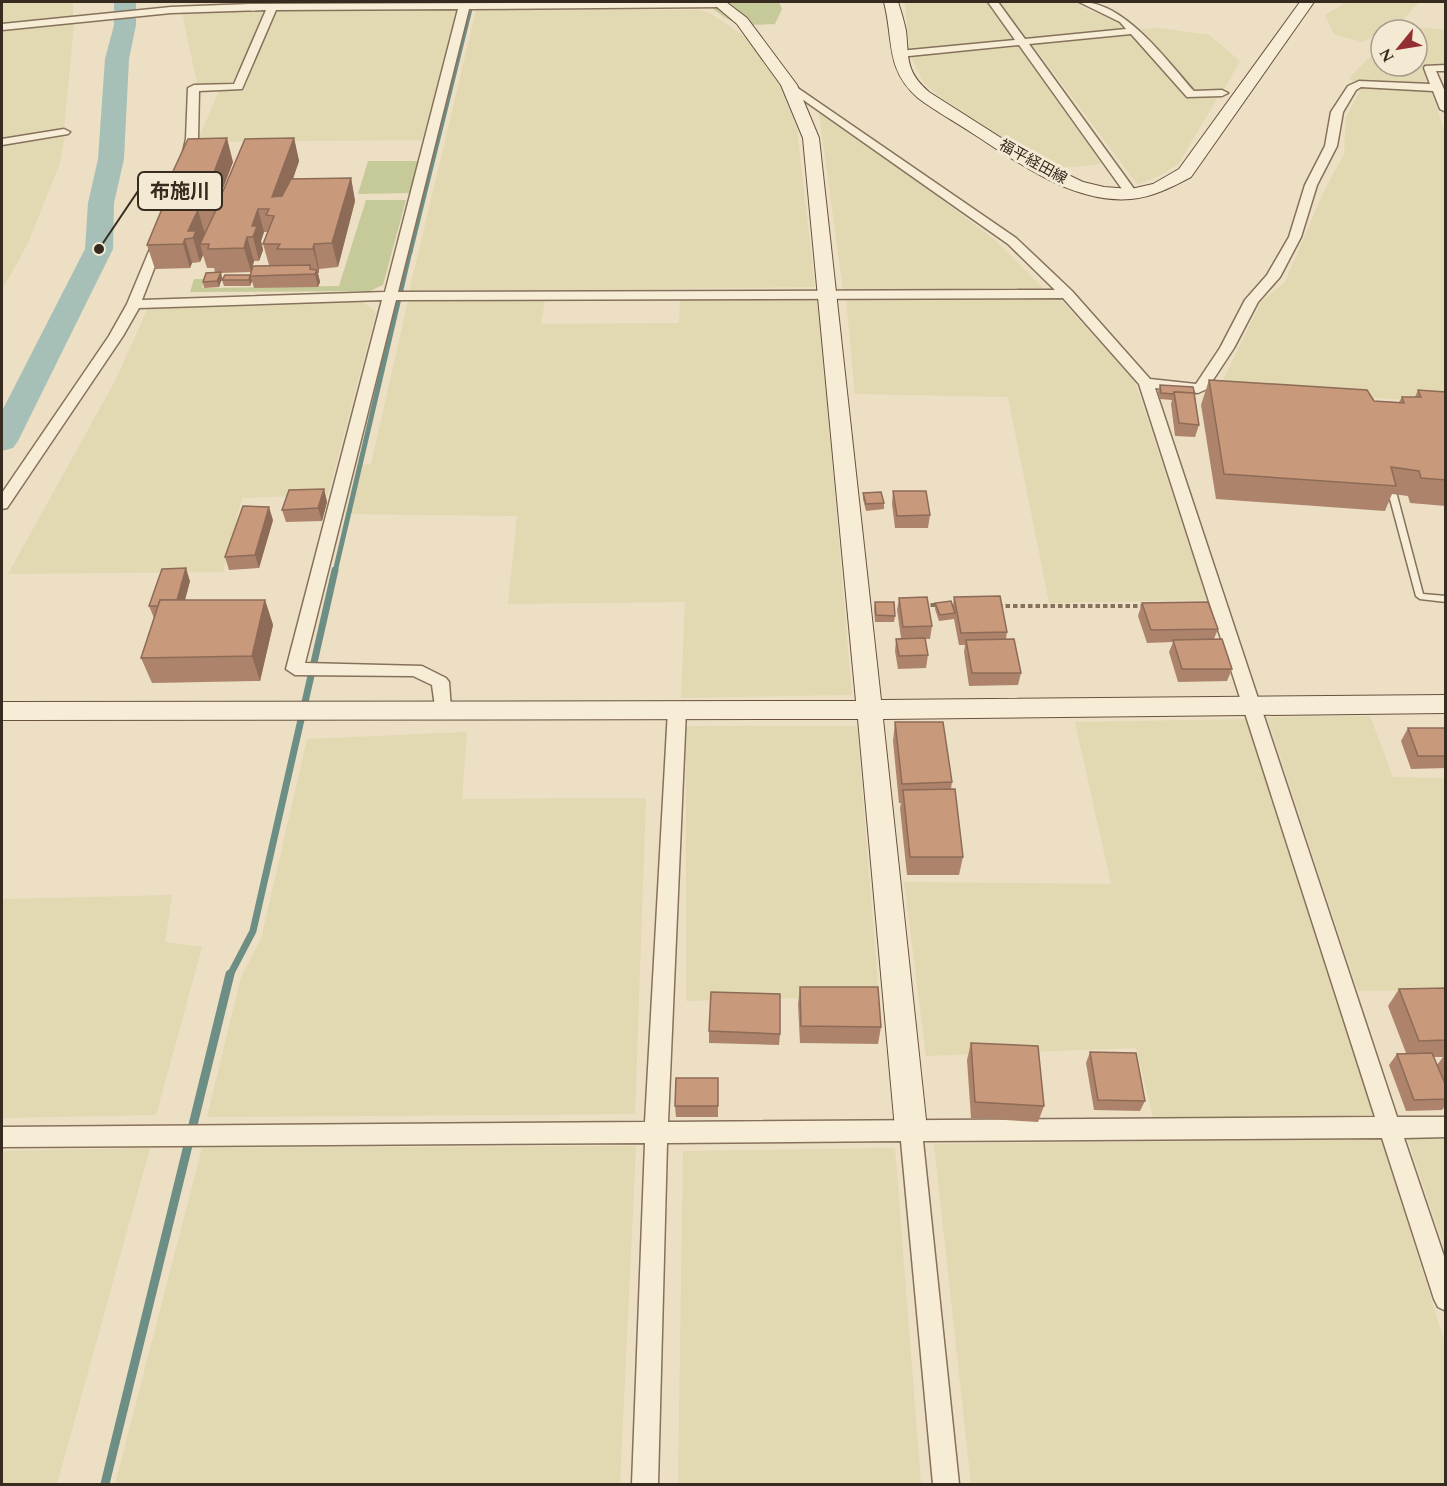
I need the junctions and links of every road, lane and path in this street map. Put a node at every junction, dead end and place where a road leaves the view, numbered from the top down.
1 (891, 2) edge
2 (993, 2) edge
3 (1084, 2) edge
4 (1306, 2) edge
5 (654, 3) edge
6 (720, 3) edge
7 (250, 4) edge
8 (272, 7) junction
9 (464, 7) junction
10 (2, 27) edge
11 (1134, 31) junction
12 (1023, 42) junction
13 (899, 54) junction
14 (1446, 69) edge
15 (789, 86) junction
16 (1437, 88) junction
17 (1222, 93) dead end
18 (1446, 109) edge
19 (64, 132) dead end
20 (2, 142) edge
21 (182, 175) edge
22 (1131, 193) junction
23 (164, 225) edge
24 (1067, 294) junction
25 (829, 295) junction
26 (391, 296) junction
27 (134, 304) junction
28 (1146, 383) junction
29 (1200, 389) junction
30 (1222, 391) edge
31 (1387, 471) edge
32 (2, 504) edge
33 (1446, 599) edge
34 (916, 605) edge
35 (950, 605) edge
36 (995, 606) edge
37 (1148, 606) edge
38 (1446, 704) edge
39 (1253, 706) junction
40 (442, 709) junction
41 (677, 710) junction
42 (869, 710) junction
43 (2, 711) edge
44 (1388, 1127) junction
45 (1446, 1127) edge
46 (911, 1129) junction
47 (656, 1132) junction
48 (2, 1137) edge
49 (1446, 1299) edge
50 (645, 1485) edge
51 (946, 1485) edge

1 - 13 street, 福平経田線
2 - 12 street
3 - 11 street
4 - 22 street, 福平経田線
5 - 6 street
5 - 9 street
6 - 15 street
7 - 8 street
7 - 10 street
8 - 9 street
8 - 21 street
9 - 26 street
11 - 12 street
11 - 17 street
12 - 13 street
12 - 22 street
13 - 22 street, 福平経田線
14 - 16 street
15 - 24 street
15 - 25 street
16 - 18 street
16 - 29 street
19 - 20 street
23 - 27 street
24 - 25 street
24 - 28 street
25 - 26 street
25 - 42 street
26 - 27 street
26 - 40 street
27 - 32 street
28 - 29 street
28 - 39 street
29 - 30 street
31 - 33 lane
34 - 35 path
36 - 37 path
38 - 39 street
39 - 42 street
39 - 44 street
40 - 41 street
40 - 43 street
41 - 42 street
41 - 47 street
42 - 46 street
44 - 45 street
44 - 46 street
44 - 49 street
46 - 47 street
46 - 51 street
47 - 48 street
47 - 50 street

